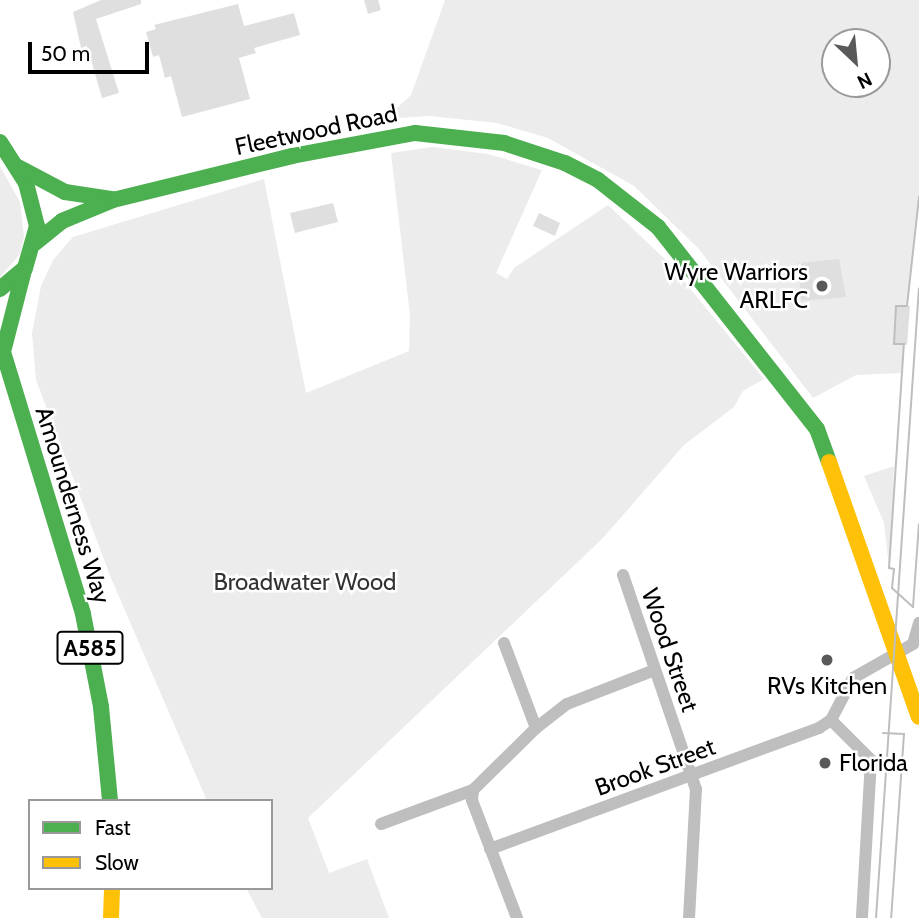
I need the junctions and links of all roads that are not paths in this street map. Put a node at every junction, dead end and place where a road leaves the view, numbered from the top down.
1 (0, 142) edge
2 (18, 167) junction
3 (113, 200) junction
4 (35, 243) junction
5 (25, 268) junction
6 (0, 289) edge
7 (2, 345) edge
8 (623, 575) dead end
9 (919, 623) edge
10 (504, 643) dead end
11 (897, 653) junction
12 (652, 671) junction
13 (919, 717) edge
14 (831, 720) junction
15 (536, 728) junction
16 (692, 777) junction
17 (473, 790) junction
18 (110, 799) edge
19 (381, 824) dead end
20 (490, 849) junction
21 (112, 890) edge
22 (513, 917) edge
23 (111, 918) edge
24 (689, 918) edge
25 (862, 918) edge

1 - 2 main road, A585
2 - 3 main road, Fleetwood Road
2 - 4 main road, A585
3 - 4 main road, Fleetwood Road
3 - 11 main road, Fleetwood Road
4 - 5 main road, A585
5 - 6 main road, A585
5 - 7 main road, Amounderness Way / A585
7 - 18 main road, Amounderness Way / A585
8 - 12 street, Wood Street
9 - 11 street
10 - 15 street
11 - 13 main road, Fleetwood Road
11 - 14 street
12 - 15 street
12 - 16 street, Wood Street
14 - 16 street, Brook Street
14 - 25 street
15 - 17 street
16 - 20 street, Brook Street
16 - 24 street, Wood Street
17 - 19 street
17 - 20 street
20 - 22 street
21 - 23 main road

